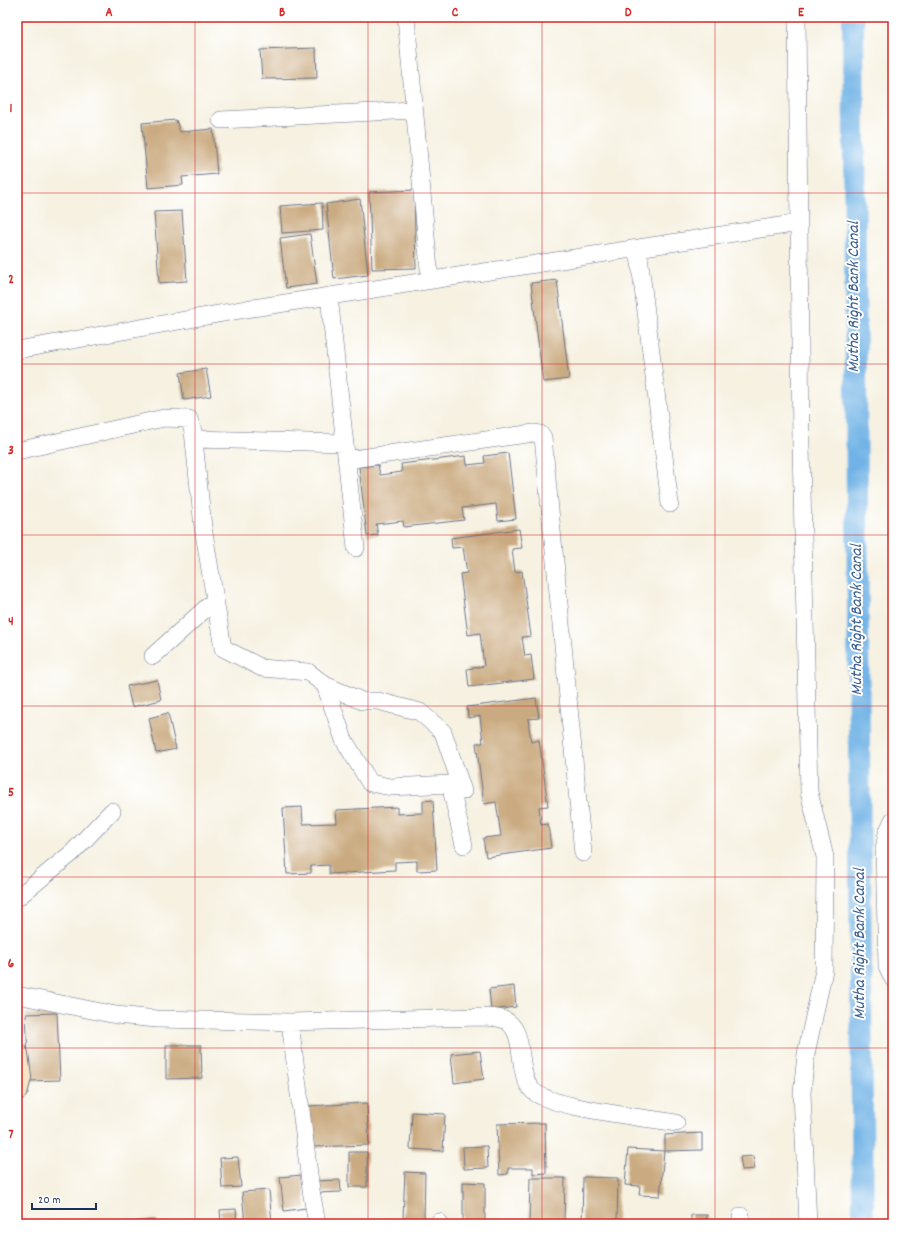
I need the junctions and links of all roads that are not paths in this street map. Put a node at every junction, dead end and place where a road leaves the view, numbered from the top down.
1 (406, 17) edge
2 (797, 17) edge
3 (414, 110) junction
4 (221, 120) dead end
5 (799, 223) junction
6 (638, 248) junction
7 (430, 280) junction
8 (329, 296) junction
9 (17, 350) edge
10 (194, 439) junction
11 (17, 451) edge
12 (346, 452) junction
13 (670, 504) dead end
14 (356, 548) dead end
15 (215, 600) junction
16 (152, 656) dead end
17 (326, 684) junction
18 (450, 784) junction
19 (112, 811) dead end
20 (893, 820) edge
21 (464, 845) dead end
22 (583, 853) dead end
23 (18, 898) edge
24 (893, 979) edge
25 (17, 995) edge
26 (290, 1022) junction
27 (17, 1054) edge
28 (17, 1089) edge
29 (676, 1123) dead end
30 (317, 1224) edge
31 (808, 1224) edge

1 - 3 street
2 - 5 street
3 - 4 street
3 - 7 street
5 - 6 street
5 - 31 street
6 - 7 street
6 - 13 street
7 - 8 street
8 - 9 street
8 - 12 street
10 - 11 street
10 - 12 street
10 - 15 street
12 - 14 street
12 - 22 street
15 - 16 street
15 - 17 street
17 - 18 street
17 - 18 street
18 - 21 street
19 - 23 street
20 - 24 street
25 - 26 street
26 - 29 street
26 - 30 street
27 - 28 street

